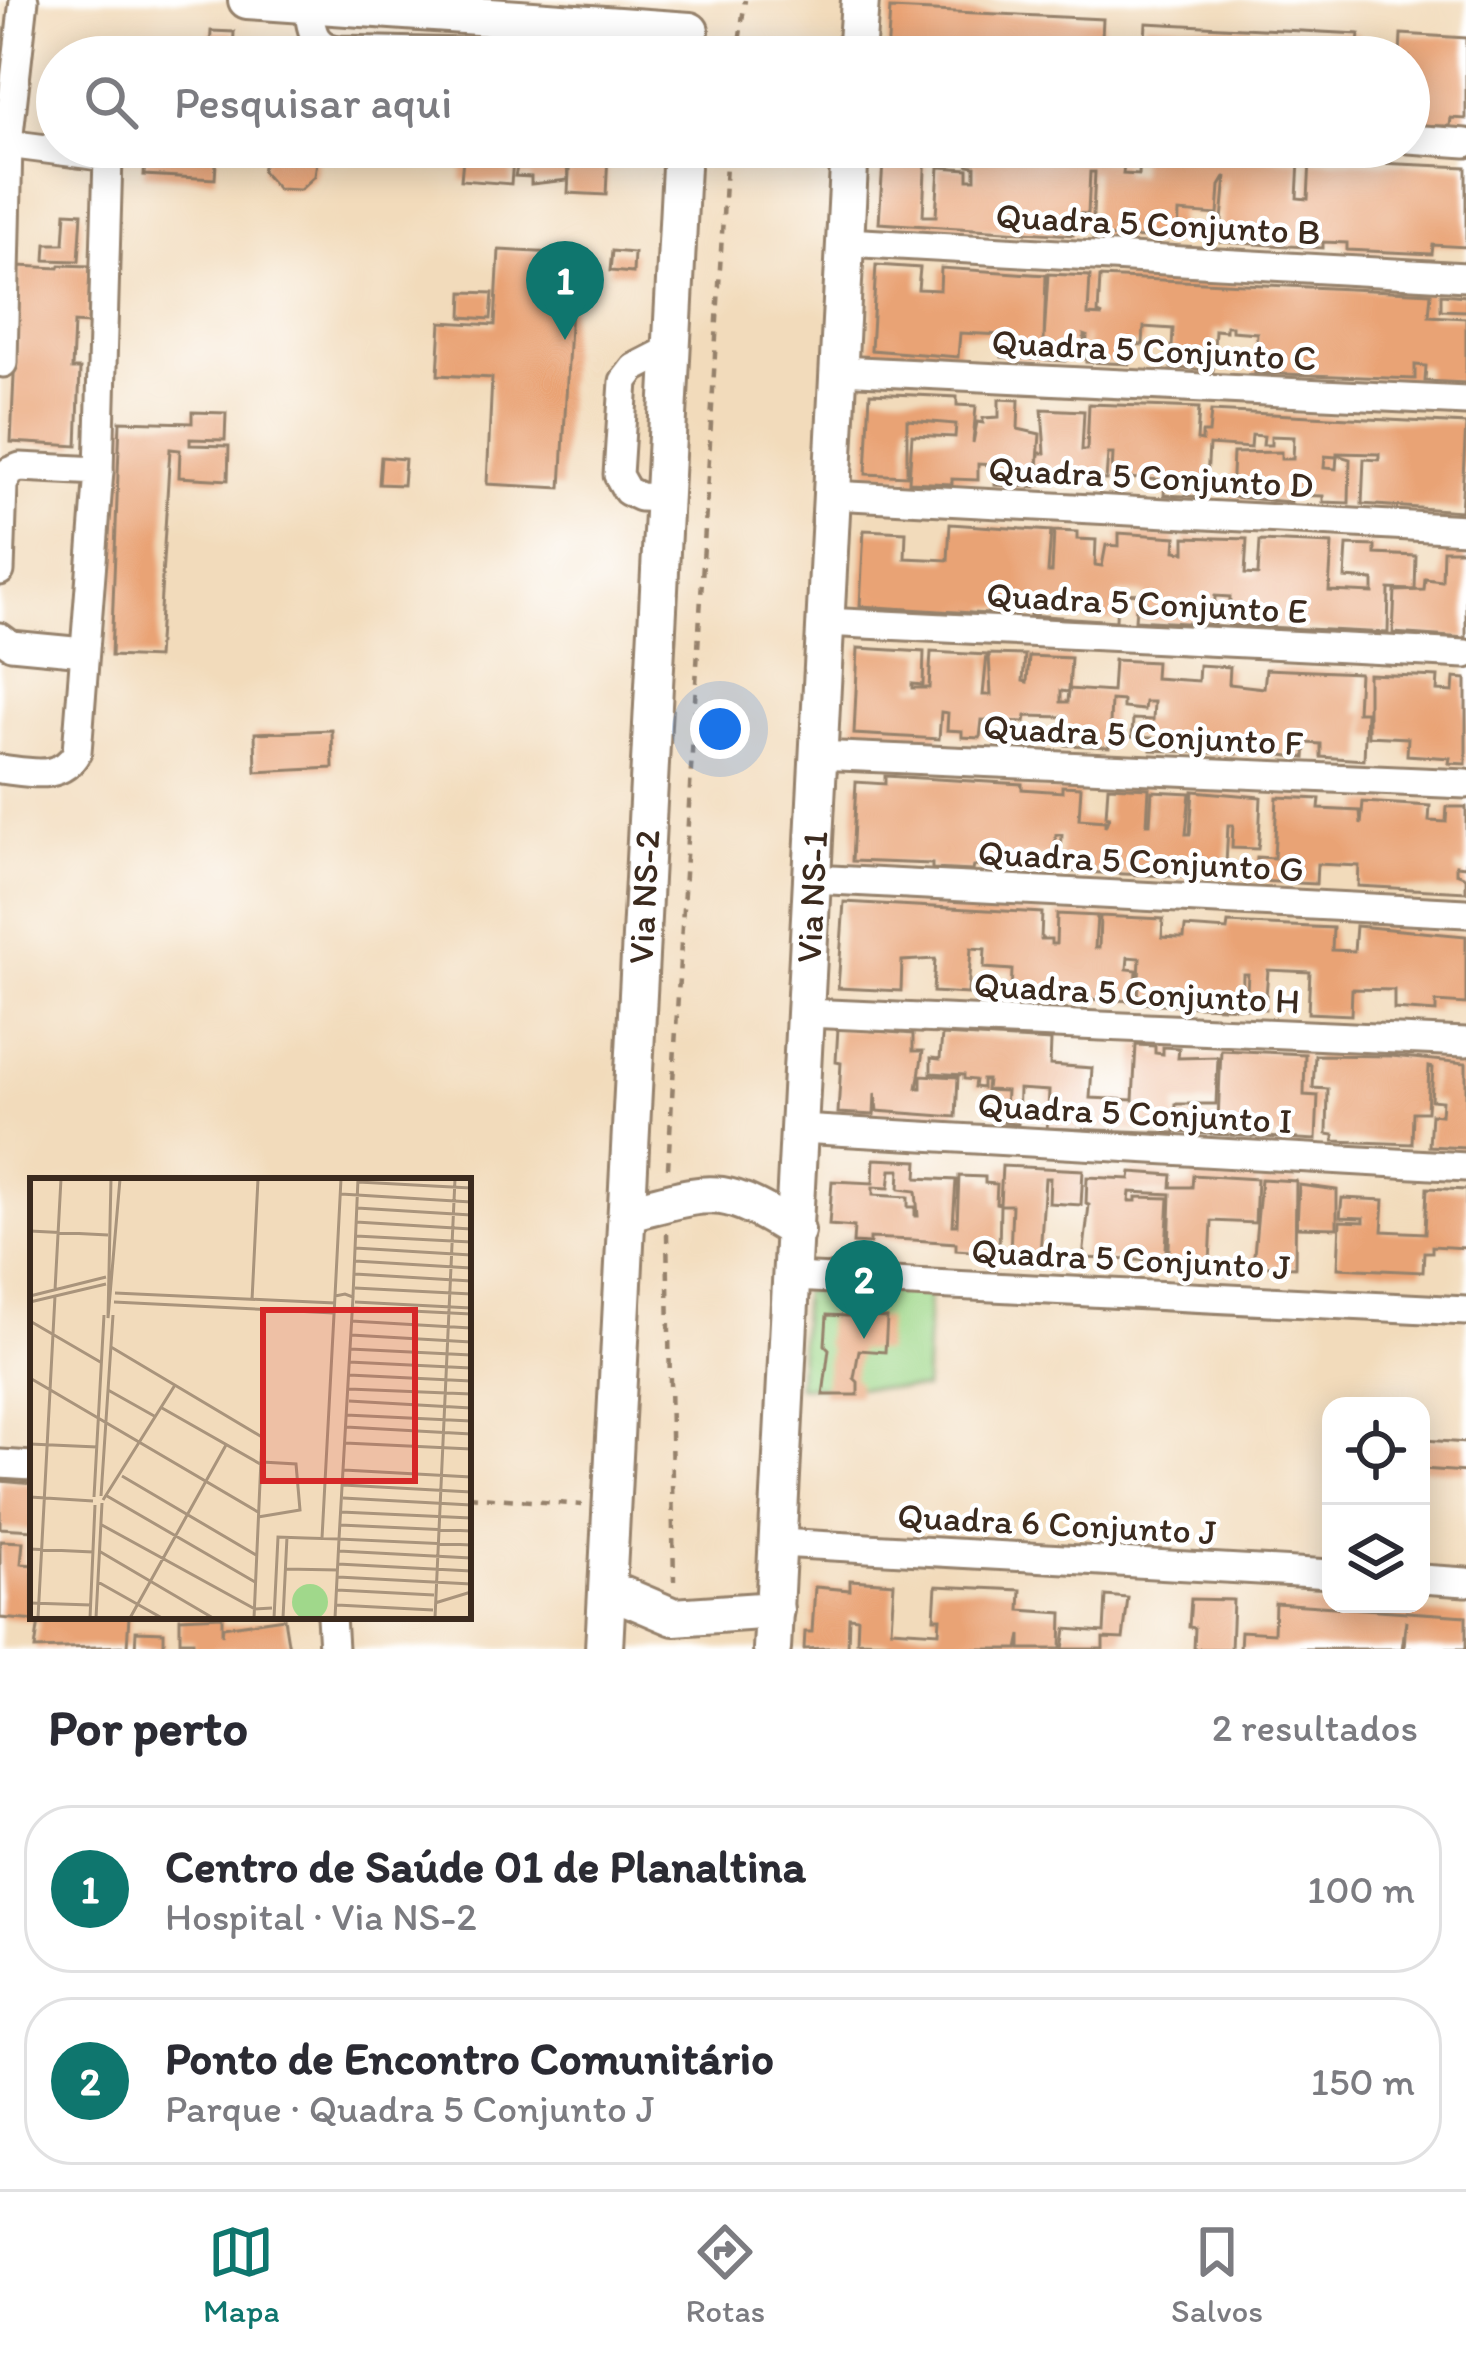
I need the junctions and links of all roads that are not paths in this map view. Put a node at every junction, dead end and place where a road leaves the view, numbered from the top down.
1 (24, 0) edge
2 (247, 0) edge
3 (860, 0) edge
4 (689, 29) edge
5 (857, 36) edge
6 (1430, 140) edge
7 (4, 143) edge
8 (1466, 143) edge
9 (36, 147) edge
10 (108, 168) edge
11 (681, 168) edge
12 (849, 168) edge
13 (846, 242) junction
14 (1466, 277) edge
15 (3, 363) edge
16 (839, 370) junction
17 (1466, 401) edge
18 (100, 471) junction
19 (832, 495) junction
20 (1466, 529) edge
21 (0, 572) edge
22 (824, 622) junction
23 (0, 637) edge
24 (83, 652) junction
25 (1466, 654) edge
26 (817, 755) junction
27 (0, 769) edge
28 (1466, 784) edge
29 (812, 878) junction
30 (1466, 913) edge
31 (806, 1013) junction
32 (1466, 1042) edge
33 (800, 1130) junction
34 (1466, 1167) edge
35 (628, 1212) junction
36 (796, 1231) junction
37 (793, 1277) junction
38 (1466, 1311) edge
39 (0, 1464) edge
40 (30, 1466) edge
41 (779, 1543) junction
42 (1322, 1573) edge
43 (1430, 1580) edge
44 (1466, 1582) edge
45 (608, 1589) junction
46 (775, 1610) junction
47 (331, 1619) edge
48 (333, 1649) edge
49 (604, 1649) edge
50 (772, 1649) edge

1 - 7 street
2 - 4 main road
3 - 5 main road
6 - 8 street
7 - 9 street
7 - 15 street
10 - 18 street
11 - 35 main road, Via NS-2
12 - 13 main road, Via NS-1
13 - 14 street, Quadra 5 Conjunto B
13 - 16 main road, Via NS-1
16 - 17 street, Quadra 5 Conjunto C
16 - 19 main road, Via NS-1
18 - 21 street
18 - 24 street
19 - 20 street, Quadra 5 Conjunto D
19 - 22 main road, Via NS-1
22 - 25 street, Quadra 5 Conjunto E
22 - 26 main road, Via NS-1
23 - 24 street
24 - 27 street
26 - 28 street, Quadra 5 Conjunto F
26 - 29 main road, Via NS-1
29 - 30 street, Quadra 5 Conjunto G
29 - 31 main road, Via NS-1
31 - 32 street, Quadra 5 Conjunto H
31 - 33 main road, Via NS-1
33 - 34 street, Quadra 5 Conjunto I
33 - 36 main road, Via NS-1
35 - 36 main road
35 - 45 main road, Via NS-2
36 - 37 main road, Via NS-1
37 - 38 street, Quadra 5 Conjunto J
37 - 41 main road, Via NS-1
39 - 40 street
41 - 42 street, Quadra 6 Conjunto J
41 - 46 main road, Via NS-1
43 - 44 street
45 - 46 main road
45 - 49 main road, Via NS-2
46 - 50 main road, Via NS-1
47 - 48 street

